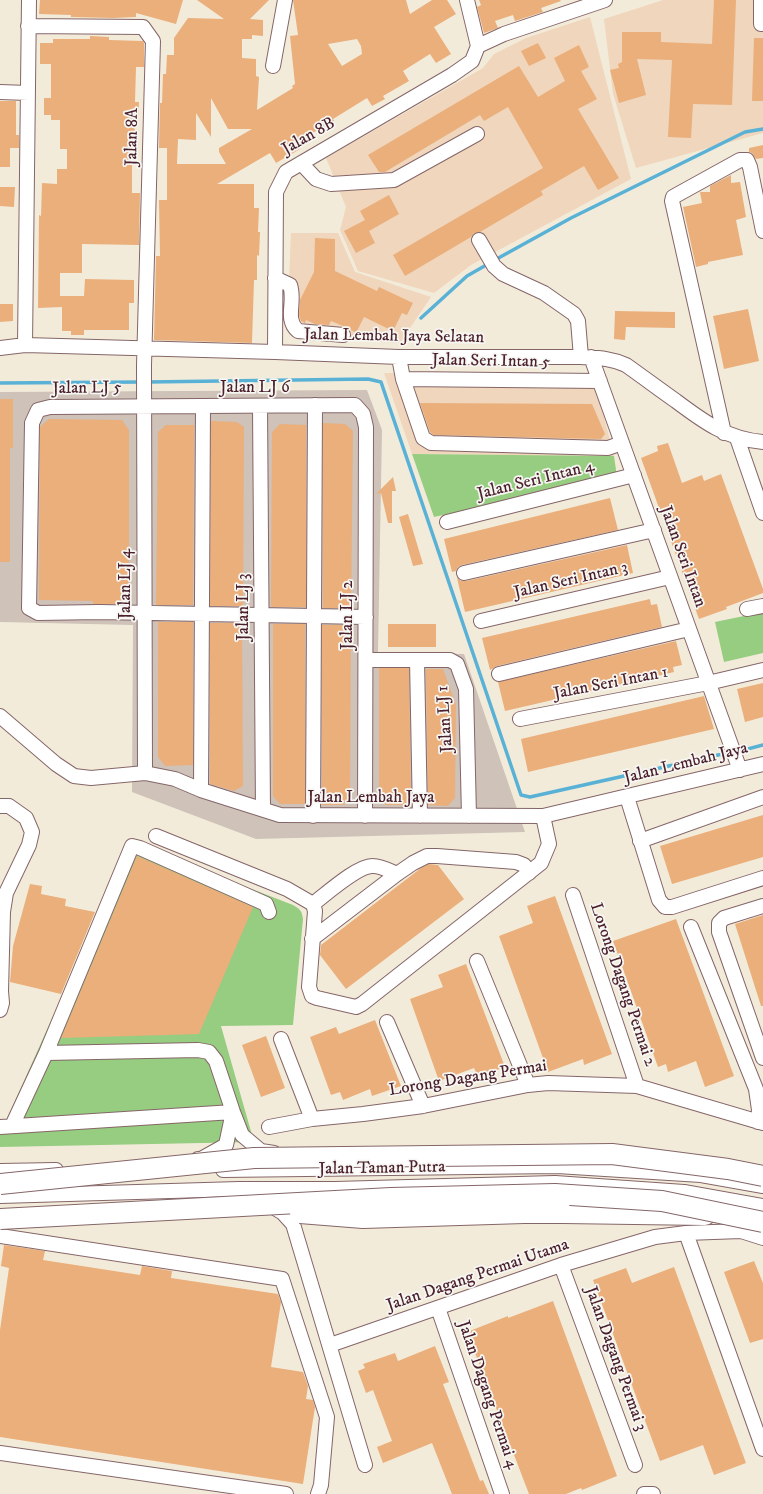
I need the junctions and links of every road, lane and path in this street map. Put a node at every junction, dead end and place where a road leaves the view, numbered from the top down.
1 (29, 0) edge
2 (285, 0) edge
3 (467, 0) edge
4 (605, 0) edge
5 (761, 0) edge
6 (761, 24) dead end
7 (28, 26) junction
8 (478, 46) junction
9 (273, 66) dead end
10 (0, 92) edge
11 (28, 93) junction
12 (477, 134) dead end
13 (301, 163) junction
14 (763, 231) edge
15 (482, 245) dead end
16 (275, 278) junction
17 (344, 335) dead end
18 (25, 345) junction
19 (146, 347) junction
20 (0, 348) edge
21 (275, 352) junction
22 (399, 357) junction
23 (586, 357) junction
24 (144, 365) joint
25 (403, 379) junction
26 (600, 382) junction
27 (144, 401) junction
28 (315, 405) junction
29 (203, 406) junction
30 (260, 406) junction
31 (363, 414) joint
32 (730, 435) junction
33 (763, 442) edge
34 (622, 443) junction
35 (634, 475) junction
36 (763, 513) edge
37 (447, 522) dead end
38 (654, 530) junction
39 (464, 572) dead end
40 (670, 577) junction
41 (763, 606) edge
42 (746, 609) dead end
43 (144, 613) junction
44 (202, 614) junction
45 (262, 615) junction
46 (314, 616) junction
47 (366, 617) junction
48 (481, 621) dead end
49 (689, 629) junction
50 (366, 660) junction
51 (417, 660) junction
52 (763, 670) edge
53 (499, 674) dead end
54 (708, 684) junction
55 (0, 716) edge
56 (520, 719) dead end
57 (763, 764) edge
58 (740, 770) junction
59 (145, 773) junction
60 (201, 790) junction
61 (627, 797) junction
62 (763, 797) edge
63 (0, 806) edge
64 (263, 809) junction
65 (312, 816) junction
66 (365, 816) junction
67 (420, 816) junction
68 (468, 816) junction
69 (543, 816) junction
70 (156, 836) dead end
71 (640, 841) junction
72 (529, 872) junction
73 (397, 874) junction
74 (763, 878) edge
75 (573, 895) dead end
76 (313, 904) junction
77 (763, 906) edge
78 (269, 912) dead end
79 (691, 927) dead end
80 (312, 939) junction
81 (477, 961) dead end
82 (0, 1010) edge
83 (387, 1022) dead end
84 (280, 1039) dead end
85 (46, 1053) junction
86 (763, 1058) edge
87 (528, 1085) junction
88 (637, 1086) junction
89 (422, 1106) junction
90 (233, 1112) junction
91 (312, 1119) junction
92 (761, 1122) edge
93 (6, 1127) edge
94 (270, 1127) dead end
95 (763, 1166) edge
96 (354, 1168) junction
97 (137, 1169) junction
98 (728, 1169) junction
99 (0, 1171) edge
100 (0, 1174) edge
101 (763, 1176) edge
102 (0, 1184) edge
103 (763, 1186) edge
104 (335, 1189) junction
105 (0, 1196) edge
106 (234, 1198) junction
107 (763, 1206) edge
108 (763, 1215) edge
109 (0, 1220) edge
110 (763, 1222) edge
111 (293, 1224) junction
112 (686, 1233) junction
113 (0, 1236) edge
114 (763, 1238) edge
115 (561, 1265) junction
116 (438, 1308) junction
117 (330, 1345) junction
118 (763, 1448) edge
119 (0, 1453) edge
120 (365, 1464) dead end
121 (635, 1465) dead end
122 (286, 1494) edge
123 (318, 1494) edge
124 (502, 1494) edge
125 (645, 1494) edge
126 (653, 1494) edge

1 - 7 street
2 - 9 street
3 - 8 street
4 - 8 street
5 - 6 street
7 - 11 street
7 - 19 street, Jalan 8A
8 - 13 street, Jalan 8B
10 - 11 street
11 - 18 street
12 - 13 street
13 - 16 street, Jalan 8B
14 - 32 street
15 - 23 street, Jalan Seri Intan
16 - 17 street
16 - 21 street, Jalan 8B
18 - 19 street, Jalan Lembah Jaya Selatan
18 - 20 street, Jalan Lembah Jaya Selatan
19 - 21 street, Jalan Lembah Jaya Selatan
19 - 24 street, Jalan 8A
21 - 22 street, Jalan Lembah Jaya Selatan
22 - 23 street, Jalan Lembah Jaya Selatan
22 - 25 street
23 - 26 street, Jalan Seri Intan
23 - 32 street, Jalan Lembah Jaya Selatan
24 - 27 street, Jalan LJ 4
25 - 26 street, Jalan Seri Intan 5
25 - 34 street
26 - 34 street, Jalan Seri Intan
27 - 29 street, Jalan LJ 6
27 - 43 street, Jalan LJ 4
27 - 43 street, Jalan LJ 5
28 - 30 street, Jalan LJ 6
28 - 31 street, Jalan LJ 6
28 - 46 street
29 - 30 street, Jalan LJ 6
29 - 44 street
30 - 45 street, Jalan LJ 3
31 - 47 street, Jalan LJ 2
32 - 33 street, Jalan Lembah Jaya Selatan
32 - 36 street
34 - 35 street, Jalan Seri Intan
35 - 37 street, Jalan Seri Intan 4
35 - 38 street, Jalan Seri Intan
38 - 39 street
38 - 40 street, Jalan Seri Intan
40 - 48 street, Jalan Seri Intan 3
40 - 49 street, Jalan Seri Intan
41 - 42 street
43 - 44 street
43 - 59 street, Jalan LJ 4
44 - 45 street
44 - 60 street
45 - 46 street
45 - 64 street, Jalan LJ 3
46 - 47 street
46 - 65 street
47 - 50 street, Jalan LJ 2
49 - 53 street
49 - 54 street, Jalan Seri Intan
50 - 51 street, Jalan LJ 1
50 - 66 street, Jalan LJ 2
51 - 67 street
51 - 68 street, Jalan LJ 1
52 - 54 street, Jalan Seri Intan 1
54 - 56 street, Jalan Seri Intan 1
54 - 58 street, Jalan Seri Intan
55 - 59 street, Jalan Lembah Jaya
57 - 58 street, Jalan Lembah Jaya
58 - 61 street, Jalan Lembah Jaya
59 - 60 street, Jalan Lembah Jaya
60 - 64 street, Jalan Lembah Jaya
61 - 69 street, Jalan Lembah Jaya
61 - 71 street
62 - 71 street
63 - 82 street
64 - 65 street, Jalan Lembah Jaya
65 - 66 street, Jalan Lembah Jaya
66 - 67 street, Jalan Lembah Jaya
67 - 68 street, Jalan Lembah Jaya
68 - 69 street, Jalan Lembah Jaya
69 - 72 street
70 - 76 street
71 - 74 street
72 - 73 street
72 - 80 street
73 - 76 street
73 - 80 street
75 - 88 street, Lorong Dagang Permai 2
76 - 80 street
77 - 86 street
78 - 85 street
79 - 92 street
81 - 87 street
83 - 89 street
84 - 91 street
85 - 90 street
85 - 93 street
87 - 88 street, Lorong Dagang Permai
87 - 89 street, Lorong Dagang Permai
88 - 92 street, Lorong Dagang Permai
89 - 91 street, Lorong Dagang Permai
90 - 93 street
90 - 96 street
90 - 97 street
91 - 94 street, Lorong Dagang Permai
95 - 98 highway, bridge
96 - 97 street, Jalan Taman Putra
96 - 103 street, Jalan Taman Putra
97 - 99 street, Jalan Taman Putra
98 - 101 highway, bridge
98 - 102 highway, bridge
99 - 100 street
104 - 106 street, Jalan Taman Putra
104 - 107 street, Jalan Taman Putra
104 - 111 street
105 - 106 street, Jalan Taman Putra
106 - 108 highway, bridge
106 - 109 highway, bridge
106 - 110 highway, bridge
106 - 111 street
111 - 117 street
112 - 114 street, Jalan Dagang Permai Utama
112 - 115 street, Jalan Dagang Permai Utama
112 - 118 street
113 - 123 street
115 - 116 street, Jalan Dagang Permai Utama
115 - 121 street, Jalan Dagang Permai 3
116 - 117 street, Jalan Dagang Permai Utama
116 - 124 street, Jalan Dagang Permai 4
117 - 120 street
119 - 122 street
125 - 126 street

